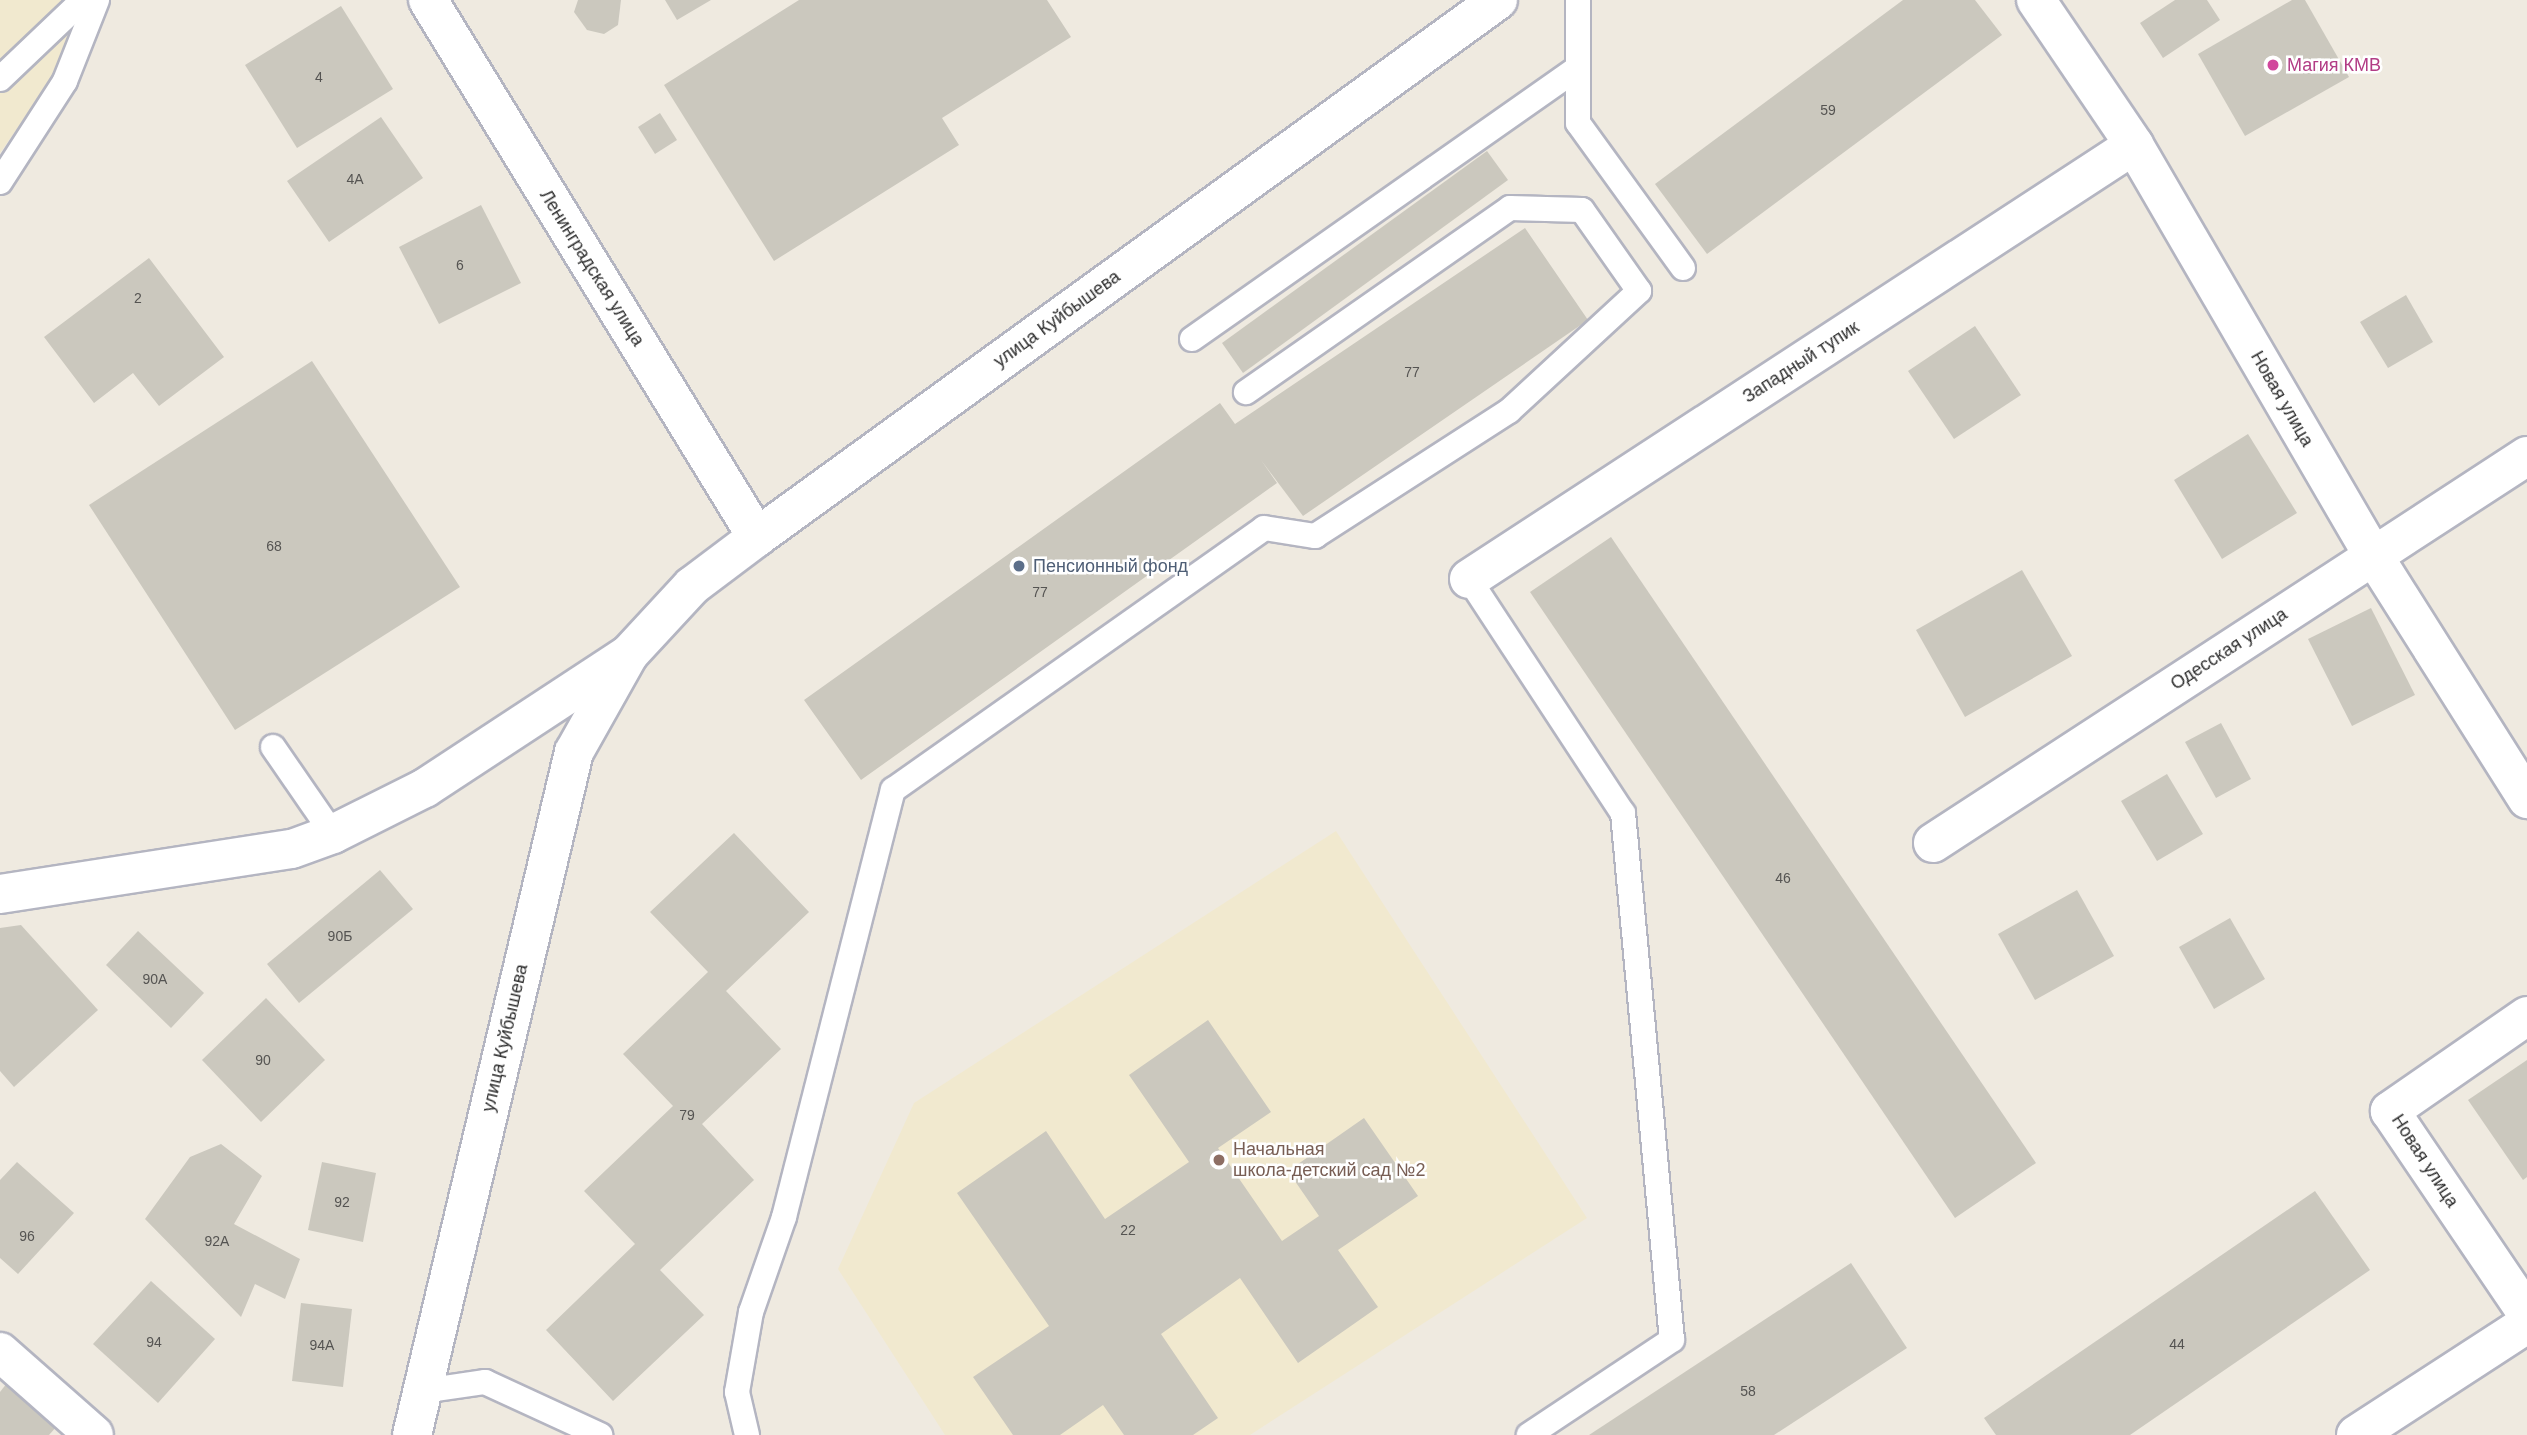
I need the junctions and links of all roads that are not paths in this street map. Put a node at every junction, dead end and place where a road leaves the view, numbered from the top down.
1 (83, 0) edge
2 (97, 0) edge
3 (428, 0) edge
4 (1498, 0) edge
5 (1578, 0) edge
6 (2036, 0) edge
7 (1576, 69) junction
8 (0, 79) edge
9 (2134, 145) junction
10 (0, 182) edge
11 (1683, 268) dead end
12 (1192, 339) dead end
13 (1246, 392) dead end
14 (2527, 456) edge
15 (757, 537) junction
16 (2372, 555) junction
17 (1469, 579) joint
18 (629, 653) junction
19 (273, 747) dead end
20 (2527, 799) edge
21 (333, 834) junction
22 (1933, 844) dead end
23 (0, 894) edge
24 (2527, 1016) edge
25 (2527, 1313) edge
26 (2527, 1324) edge
27 (0, 1352) edge
28 (423, 1391) junction
29 (94, 1435) edge
30 (412, 1435) edge
31 (600, 1435) edge
32 (747, 1435) edge
33 (1529, 1435) edge
34 (2356, 1435) edge

1 - 8 lane
2 - 10 lane
3 - 15 street, Ленинградская улица
4 - 15 street, улица Куйбышева
5 - 7 lane
6 - 9 street, Новая улица
7 - 11 lane
7 - 12 lane
9 - 16 street, Новая улица
9 - 17 street, Западный тупик
13 - 32 lane
14 - 16 street, Одесская улица
15 - 18 street, улица Куйбышева
16 - 20 street, Новая улица
16 - 22 street, Одесская улица
17 - 33 lane
18 - 21 street, улица Куйбышева
18 - 28 street, улица Куйбышева
19 - 21 lane
21 - 23 street, улица Куйбышева
24 - 25 street, Новая улица
26 - 34 street
27 - 29 street
28 - 30 street, улица Куйбышева
28 - 31 lane

